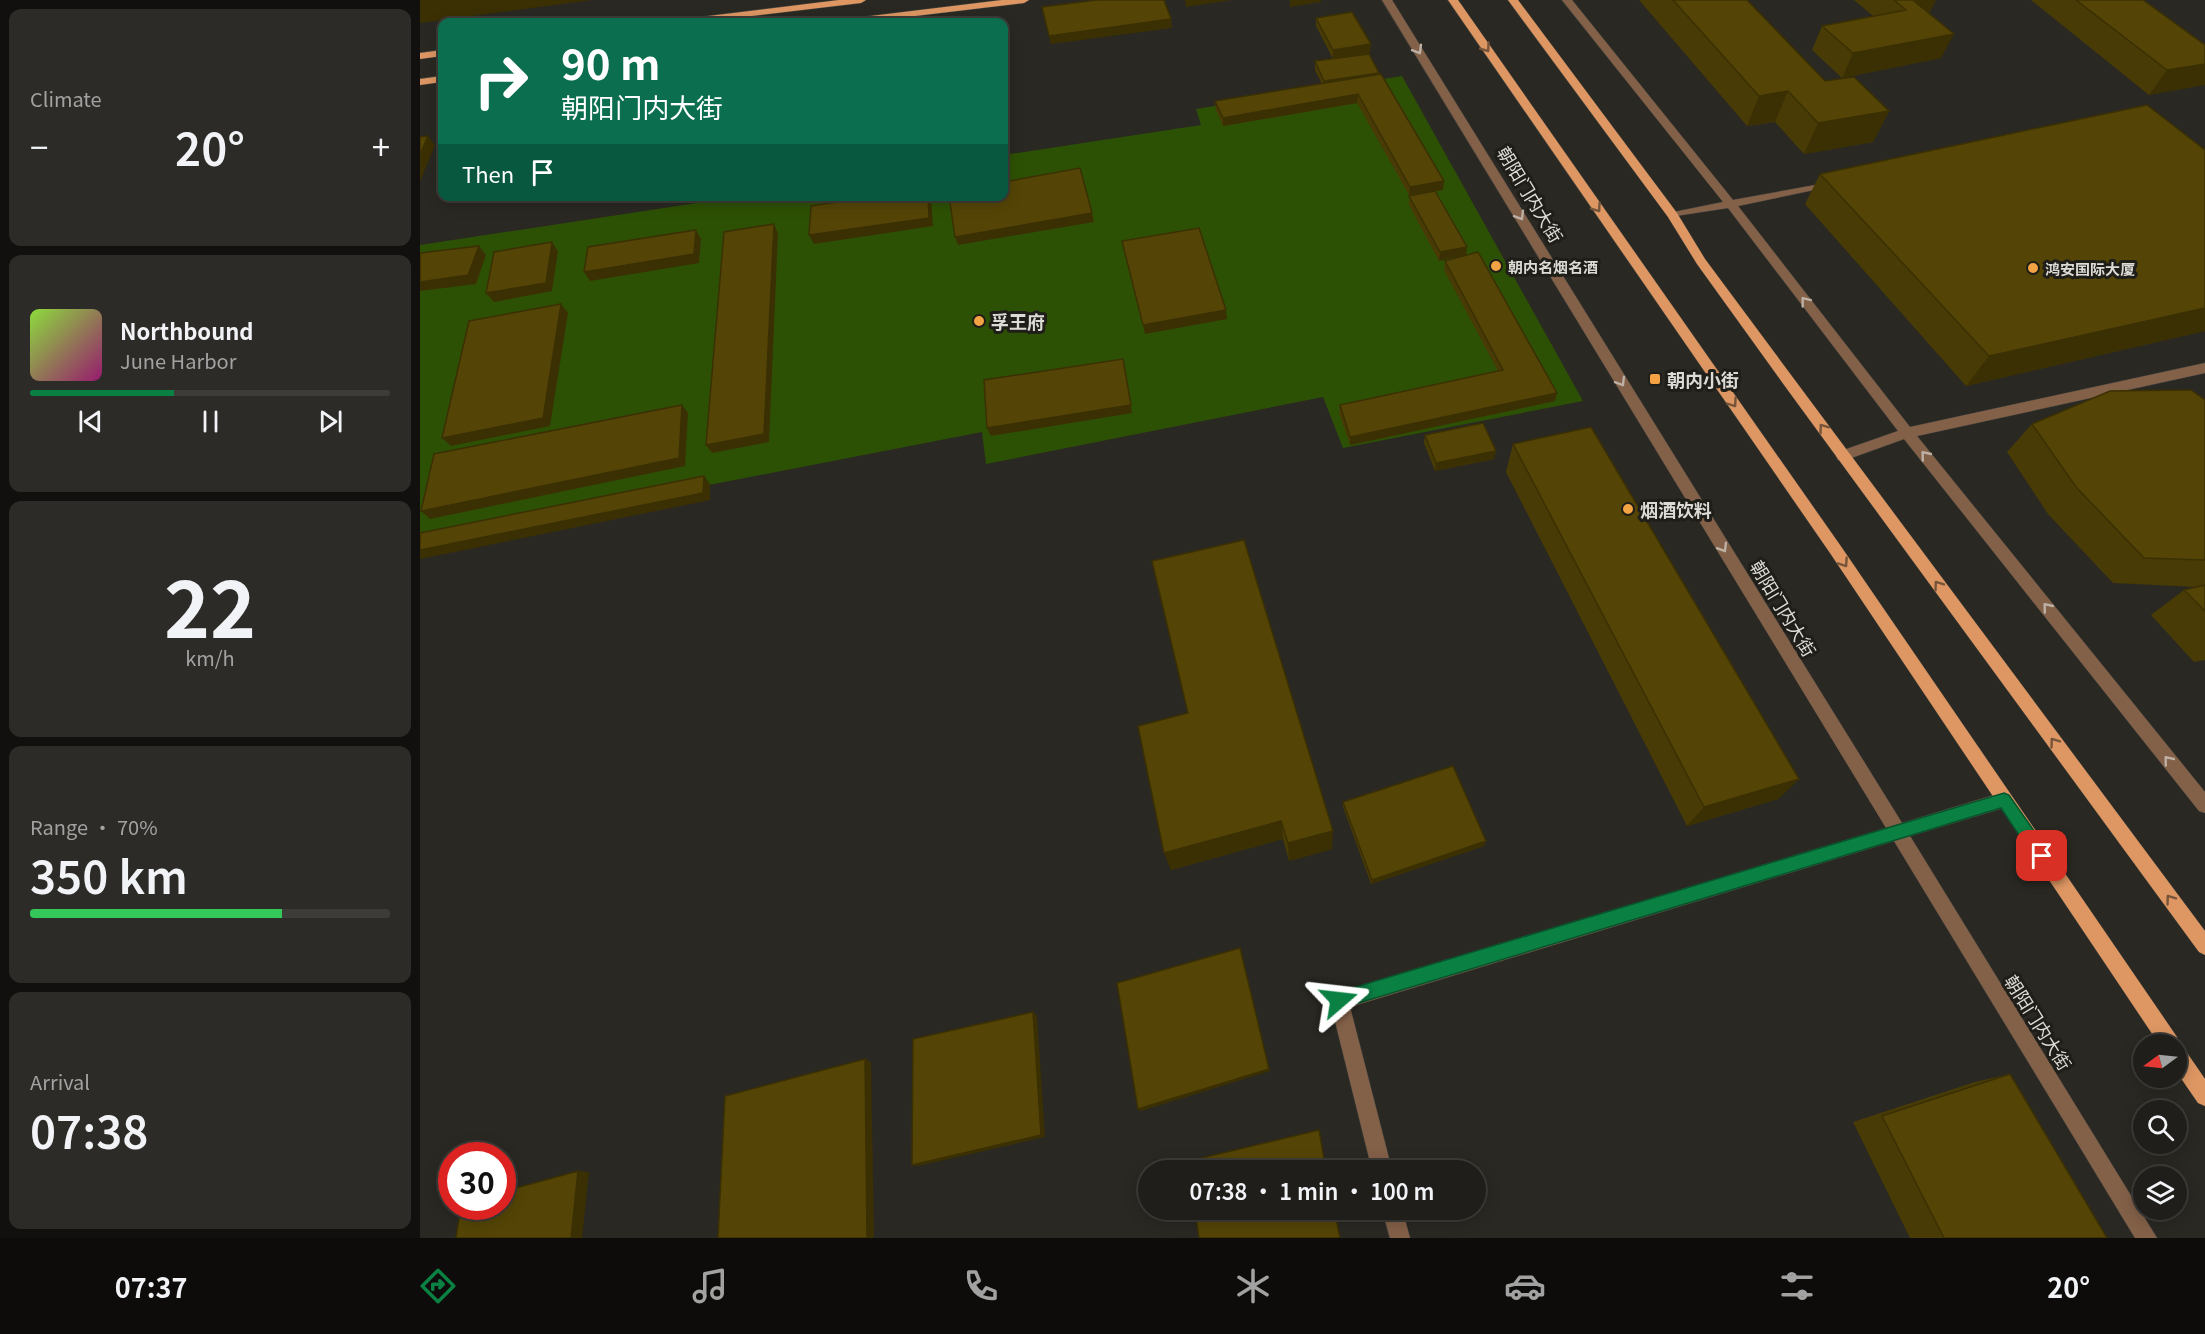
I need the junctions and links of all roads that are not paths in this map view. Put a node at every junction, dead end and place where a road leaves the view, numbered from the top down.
1 (861, 0) edge
2 (1024, 0) edge
3 (1387, 0) edge
4 (1453, 0) edge
5 (1514, 0) edge
6 (1567, 0) edge
7 (716, 18) edge
8 (878, 18) edge
9 (438, 54) edge
10 (420, 57) edge
11 (438, 80) edge
12 (420, 82) edge
13 (1845, 181) edge
14 (1730, 203) junction
15 (1673, 215) junction
16 (2205, 368) edge
17 (1907, 434) junction
18 (1843, 456) junction
19 (2004, 800) junction
20 (2205, 805) edge
21 (1897, 832) junction
22 (2205, 946) edge
23 (2163, 1034) edge
24 (2187, 1070) edge
25 (2205, 1096) edge
26 (1379, 1160) edge
27 (1395, 1220) edge
28 (1400, 1238) edge
29 (2147, 1238) edge

1 - 7 main road
2 - 8 main road
3 -> 21 street, 朝阳门内大街
4 -> 19 main road
5 - 15 main road
6 - 14 street
9 - 10 main road
11 - 12 main road
13 - 14 street
14 - 15 street
17 -> 14 street
18 -> 15 main road
16 - 17 street
17 - 18 street
20 -> 17 street
22 -> 18 main road
19 - 21 street
19 - 23 main road
21 - 26 street
21 - 29 street, 朝阳门内大街
24 - 25 main road
27 - 28 street

